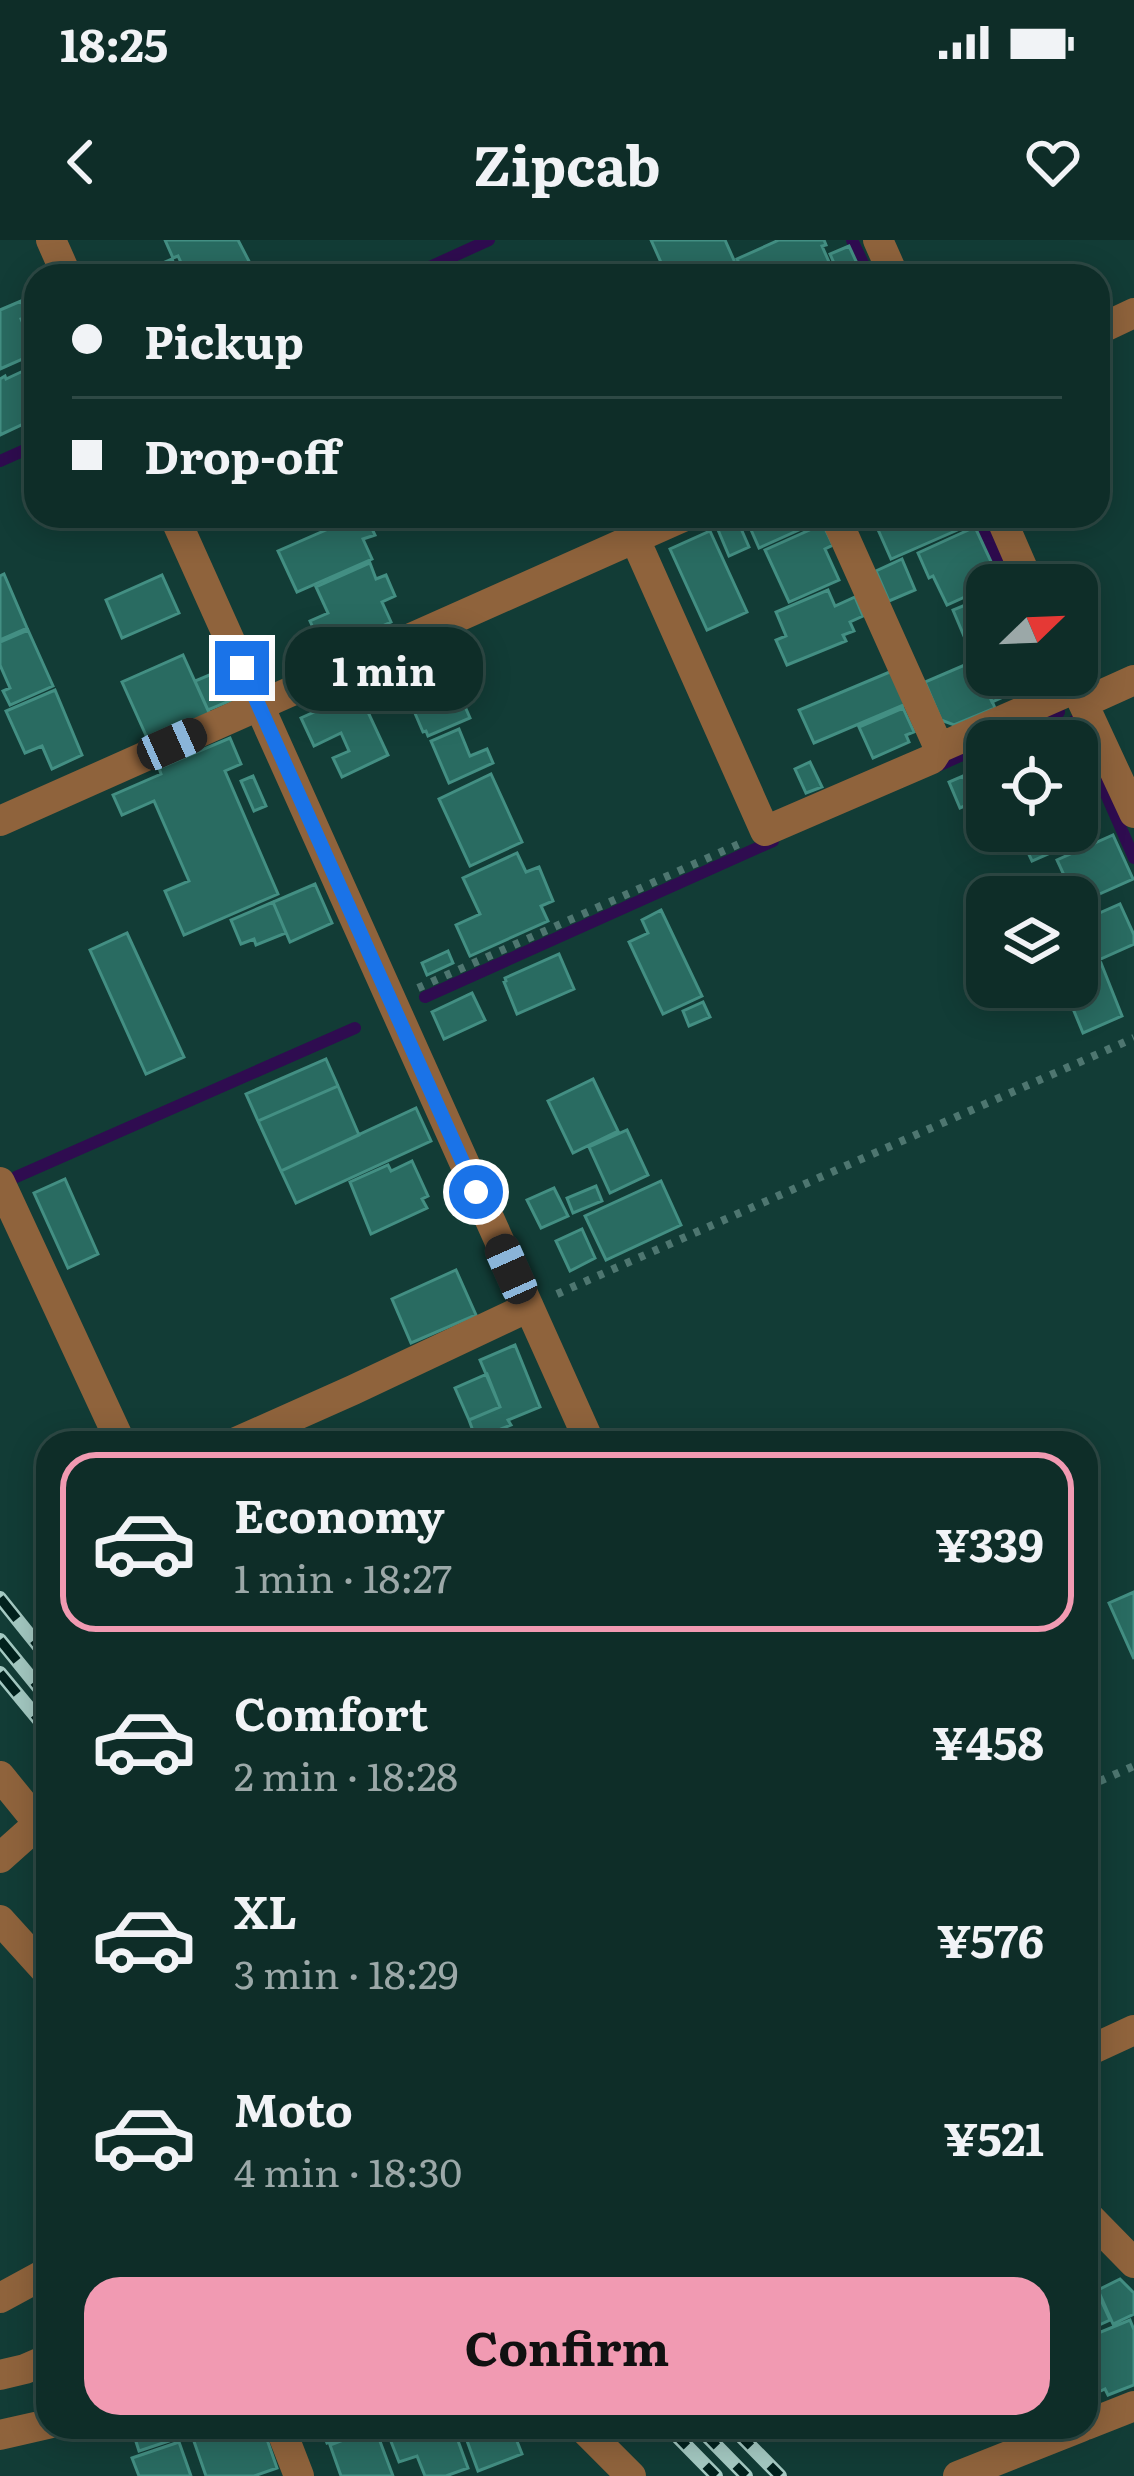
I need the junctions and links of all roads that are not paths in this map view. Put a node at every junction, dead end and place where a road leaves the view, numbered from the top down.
1 (179, 528) edge
2 (659, 528) edge
3 (840, 528) edge
4 (1005, 528) edge
5 (635, 539) junction
6 (1021, 564) edge
7 (1134, 680) edge
8 (1098, 686) edge
9 (1060, 696) edge
10 (1079, 696) edge
11 (258, 706) junction
12 (939, 748) junction
13 (1134, 813) edge
14 (0, 821) edge
15 (3, 1200) edge
16 (529, 1307) junction
17 (115, 1431) edge
18 (261, 1431) edge
19 (585, 1431) edge
20 (0, 1776) edge
21 (36, 1820) edge
22 (36, 1834) edge
23 (0, 1858) edge
24 (0, 1920) edge
25 (36, 1960) edge
26 (1134, 2030) edge
27 (1098, 2046) edge
28 (1098, 2226) edge
29 (1134, 2263) edge
30 (36, 2278) edge
31 (0, 2298) edge
32 (36, 2364) edge
33 (0, 2375) edge
34 (1134, 2406) edge
35 (1098, 2420) edge
36 (36, 2427) edge
37 (0, 2435) edge
38 (285, 2439) edge
39 (594, 2439) edge
40 (1051, 2439) edge
41 (299, 2476) edge
42 (631, 2476) edge
43 (958, 2476) edge

1 - 11 street
2 - 5 street
3 - 12 street
4 - 6 street
5 - 11 street
5 - 12 street
7 - 8 street
9 - 12 street
10 - 13 street
11 - 14 street
11 - 16 street
15 - 17 street
16 - 18 street
16 - 19 street
20 - 21 street
22 - 23 street
24 - 25 street
26 - 27 street
28 - 29 street
30 - 31 street
32 - 33 street
34 - 35 street
36 - 37 street
38 - 41 street
39 - 42 street
40 - 43 street

